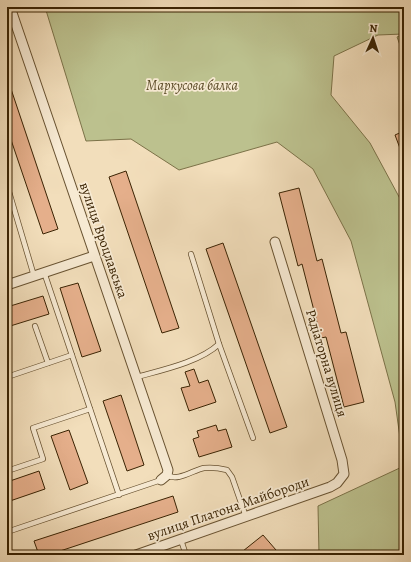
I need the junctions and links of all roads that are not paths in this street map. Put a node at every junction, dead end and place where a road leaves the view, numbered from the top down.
1 (10, 7) edge
2 (7, 185) edge
3 (274, 242) dead end
4 (191, 254) dead end
5 (94, 256) junction
6 (44, 272) junction
7 (34, 276) junction
8 (7, 285) edge
9 (35, 326) dead end
10 (219, 344) junction
11 (72, 355) junction
12 (48, 364) junction
13 (137, 377) junction
14 (7, 378) edge
15 (90, 409) junction
16 (253, 438) dead end
17 (7, 471) edge
18 (164, 477) junction
19 (330, 487) joint
20 (119, 495) junction
21 (246, 517) junction
22 (7, 532) edge
23 (181, 540) junction
24 (136, 555) edge
25 (186, 555) edge

1 - 5 street, вулиця Вроцлавська
2 - 7 lane
3 - 19 street, Радіаторна вулиця
4 - 10 lane
5 - 6 street
5 - 13 street, вулиця Вроцлавська
6 - 7 street
6 - 11 lane
7 - 8 street
9 - 12 lane
10 - 13 lane
10 - 16 lane
11 - 12 lane
11 - 15 lane
12 - 14 lane
13 - 18 street, вулиця Вроцлавська
15 - 17 lane
15 - 20 lane
18 - 20 lane
18 - 21 lane
19 - 21 street, вулиця Платона Майбороди
20 - 22 lane
21 - 23 street, вулиця Платона Майбороди
23 - 24 street, вулиця Платона Майбороди
23 - 25 lane

